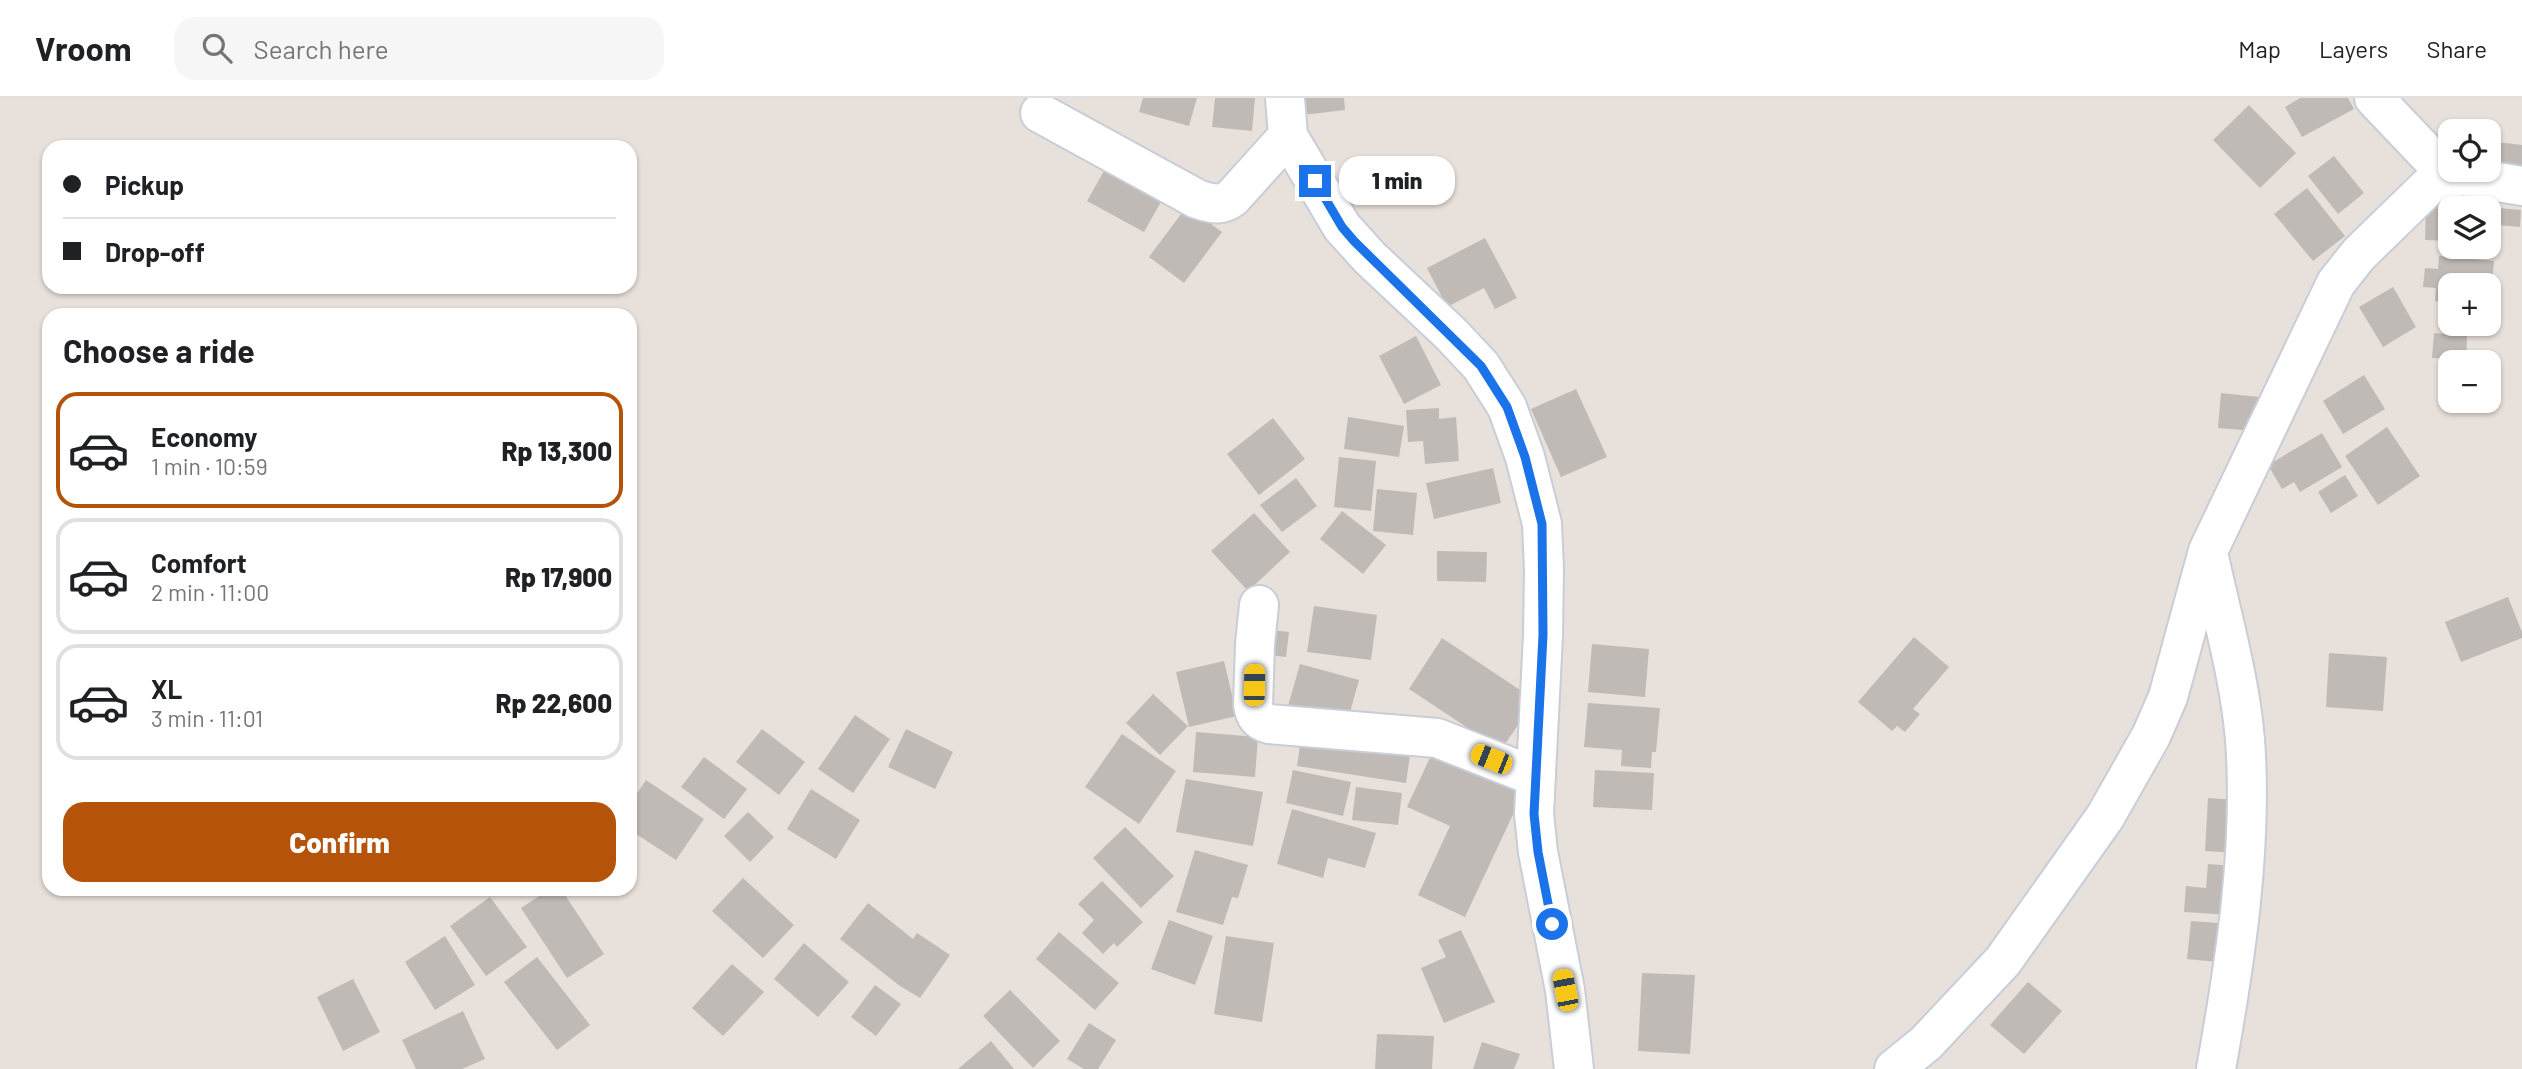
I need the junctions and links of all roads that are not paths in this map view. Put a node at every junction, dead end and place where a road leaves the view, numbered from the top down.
1 (1285, 98) edge
2 (2374, 98) edge
3 (1040, 113) dead end
4 (1288, 136) junction
5 (2438, 165) edge
6 (2440, 182) edge
7 (2498, 182) edge
8 (2522, 186) edge
9 (2208, 551) junction
10 (1259, 604) dead end
11 (1536, 777) junction
12 (1574, 1069) edge
13 (1894, 1069) edge
14 (2216, 1069) edge

1 - 4 street
2 - 5 street
3 - 4 street
4 - 11 street
6 - 9 street
7 - 8 street
9 - 13 street
9 - 14 street
10 - 11 street
11 - 12 street

